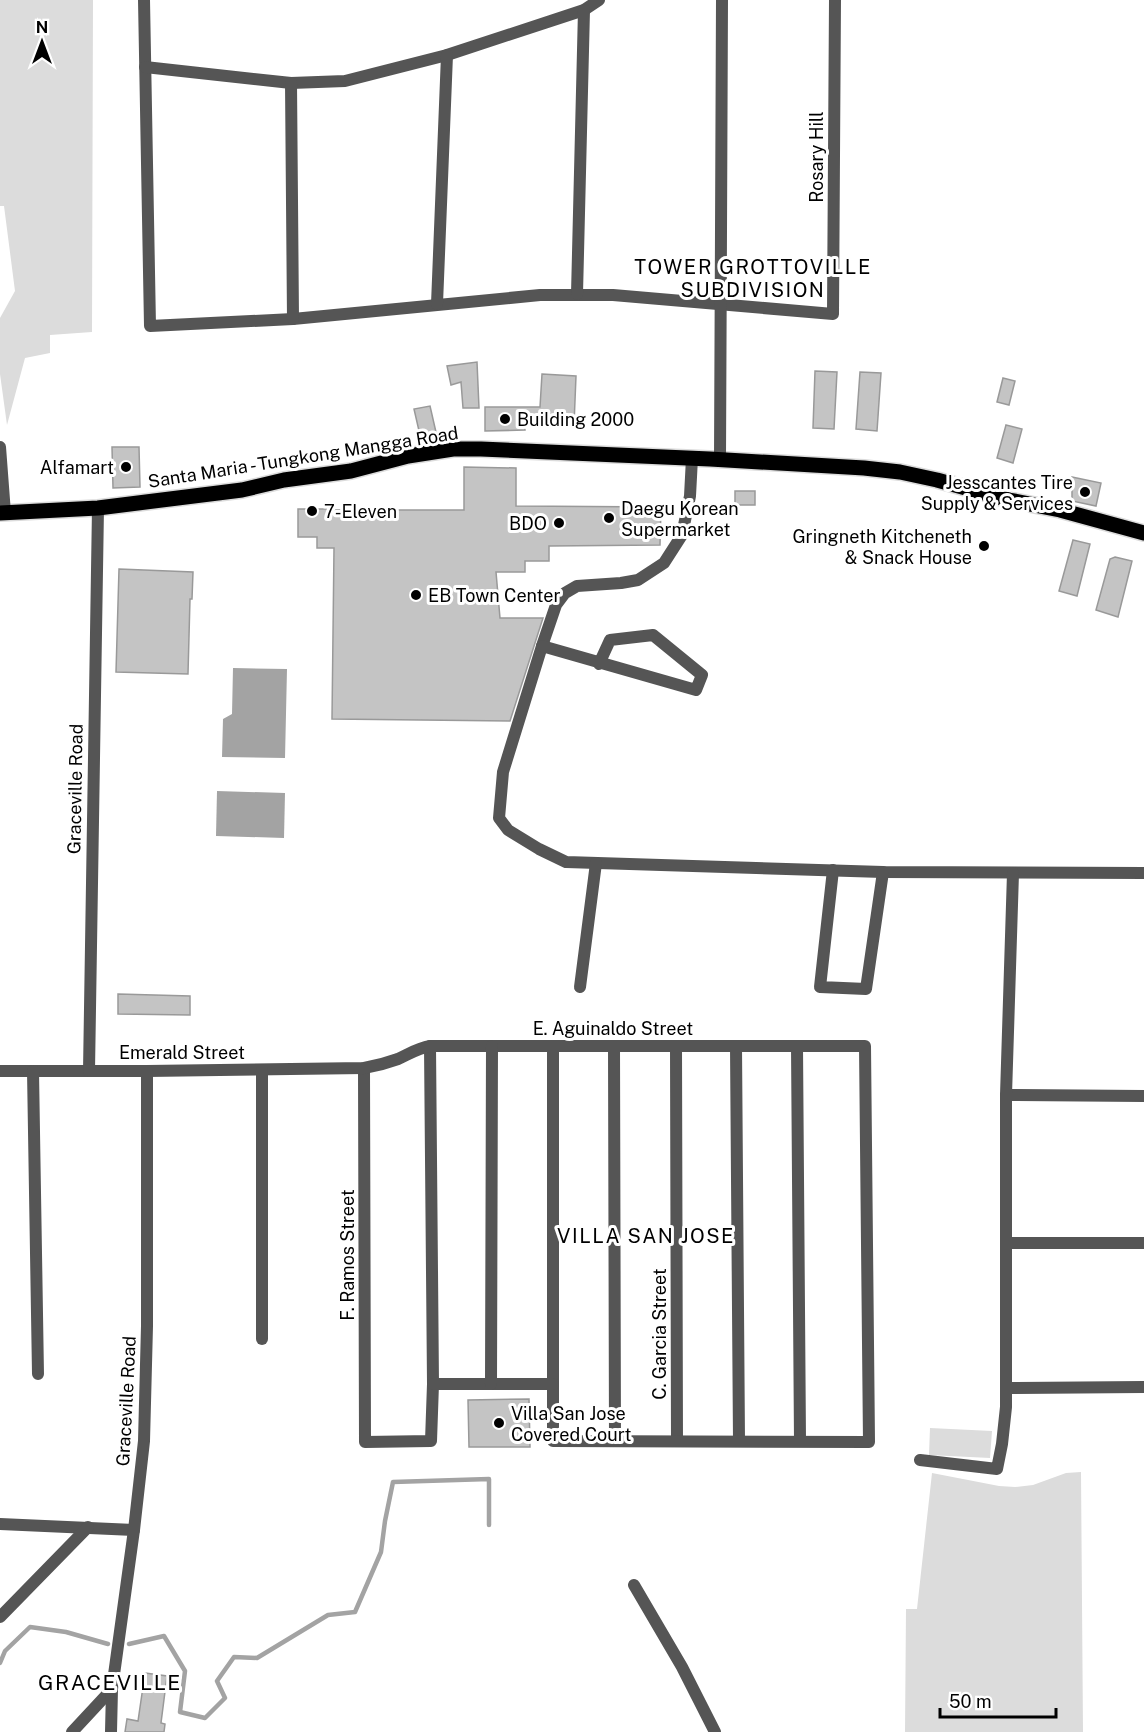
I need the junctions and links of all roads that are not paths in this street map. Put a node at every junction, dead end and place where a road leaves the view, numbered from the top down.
1 (144, 0) edge
2 (599, 0) edge
3 (722, 0) edge
4 (835, 0) edge
5 (584, 10) junction
6 (447, 55) junction
7 (145, 67) junction
8 (291, 83) junction
9 (578, 294) junction
10 (438, 304) junction
11 (721, 305) junction
12 (293, 319) junction
13 (0, 447) edge
14 (692, 458) junction
15 (720, 460) junction
16 (98, 508) junction
17 (3, 513) edge
18 (1144, 533) edge
19 (542, 646) junction
20 (599, 664) junction
21 (596, 863) junction
22 (833, 870) junction
23 (883, 872) junction
24 (1013, 873) junction
25 (1144, 873) edge
26 (580, 987) dead end
27 (430, 1046) junction
28 (492, 1046) junction
29 (553, 1046) junction
30 (614, 1046) junction
31 (676, 1046) junction
32 (736, 1046) junction
33 (798, 1046) junction
34 (364, 1068) junction
35 (262, 1070) junction
36 (0, 1071) edge
37 (33, 1071) junction
38 (89, 1071) junction
39 (147, 1071) junction
40 (1006, 1095) junction
41 (1144, 1096) edge
42 (1006, 1242) junction
43 (1144, 1243) edge
44 (262, 1339) dead end
45 (38, 1374) dead end
46 (433, 1384) junction
47 (491, 1384) junction
48 (553, 1384) junction
49 (1144, 1387) edge
50 (1007, 1388) junction
51 (615, 1441) junction
52 (677, 1441) junction
53 (739, 1442) junction
54 (800, 1442) junction
55 (920, 1460) dead end
56 (0, 1524) edge
57 (88, 1527) junction
58 (134, 1530) junction
59 (634, 1585) dead end
60 (0, 1617) edge
61 (112, 1689) junction
62 (72, 1732) edge
63 (111, 1732) edge
64 (716, 1732) edge

1 - 7 street
2 - 5 street
3 - 11 street
4 - 11 street, Rosary Hill
5 - 6 street
5 - 9 street
6 - 8 street
6 - 10 street
7 - 8 street
7 - 12 street
8 - 12 street
9 - 10 street
9 - 11 street
10 - 12 street
11 - 15 street
13 - 17 street
14 - 15 main road, Santa Maria - Tungkong Mangga Road
14 - 16 main road, Santa Maria - Tungkong Mangga Road
14 - 19 street
15 - 18 main road, Santa Maria - Tungkong Mangga Road
16 - 17 main road, Santa Maria - Tungkong Mangga Road
16 - 38 street, Graceville Road
19 - 20 street
19 - 21 street
20 - 20 street
21 - 22 street
21 - 26 street
22 - 23 street
22 - 23 street
23 - 24 street
24 - 25 street
24 - 40 street
27 - 28 street, E. Aguinaldo Street
27 - 34 street, E. Aguinaldo Street
27 - 46 street
28 - 29 street, E. Aguinaldo Street
28 - 47 street
29 - 30 street, E. Aguinaldo Street
29 - 48 street
30 - 31 street, E. Aguinaldo Street
30 - 51 street
31 - 32 street, E. Aguinaldo Street
31 - 52 street, C. Garcia Street
32 - 33 street, E. Aguinaldo Street
32 - 53 street
33 - 54 street
33 - 54 street, E. Aguinaldo Street
34 - 35 street, Emerald Street
34 - 46 street, F. Ramos Street
35 - 39 street, Emerald Street
35 - 44 street
36 - 37 street, Emerald Street
37 - 38 street, Emerald Street
37 - 45 street
38 - 39 street, Emerald Street
39 - 58 street, Graceville Road
40 - 41 street
40 - 42 street
42 - 43 street
42 - 50 street
46 - 47 street
47 - 48 street
48 - 51 street
49 - 50 street
50 - 55 street
51 - 52 street
52 - 53 street
53 - 54 street
56 - 57 street
57 - 58 street
57 - 60 street
58 - 61 street, Graceville Road
59 - 64 street
61 - 62 street
61 - 63 street, Graceville Road

